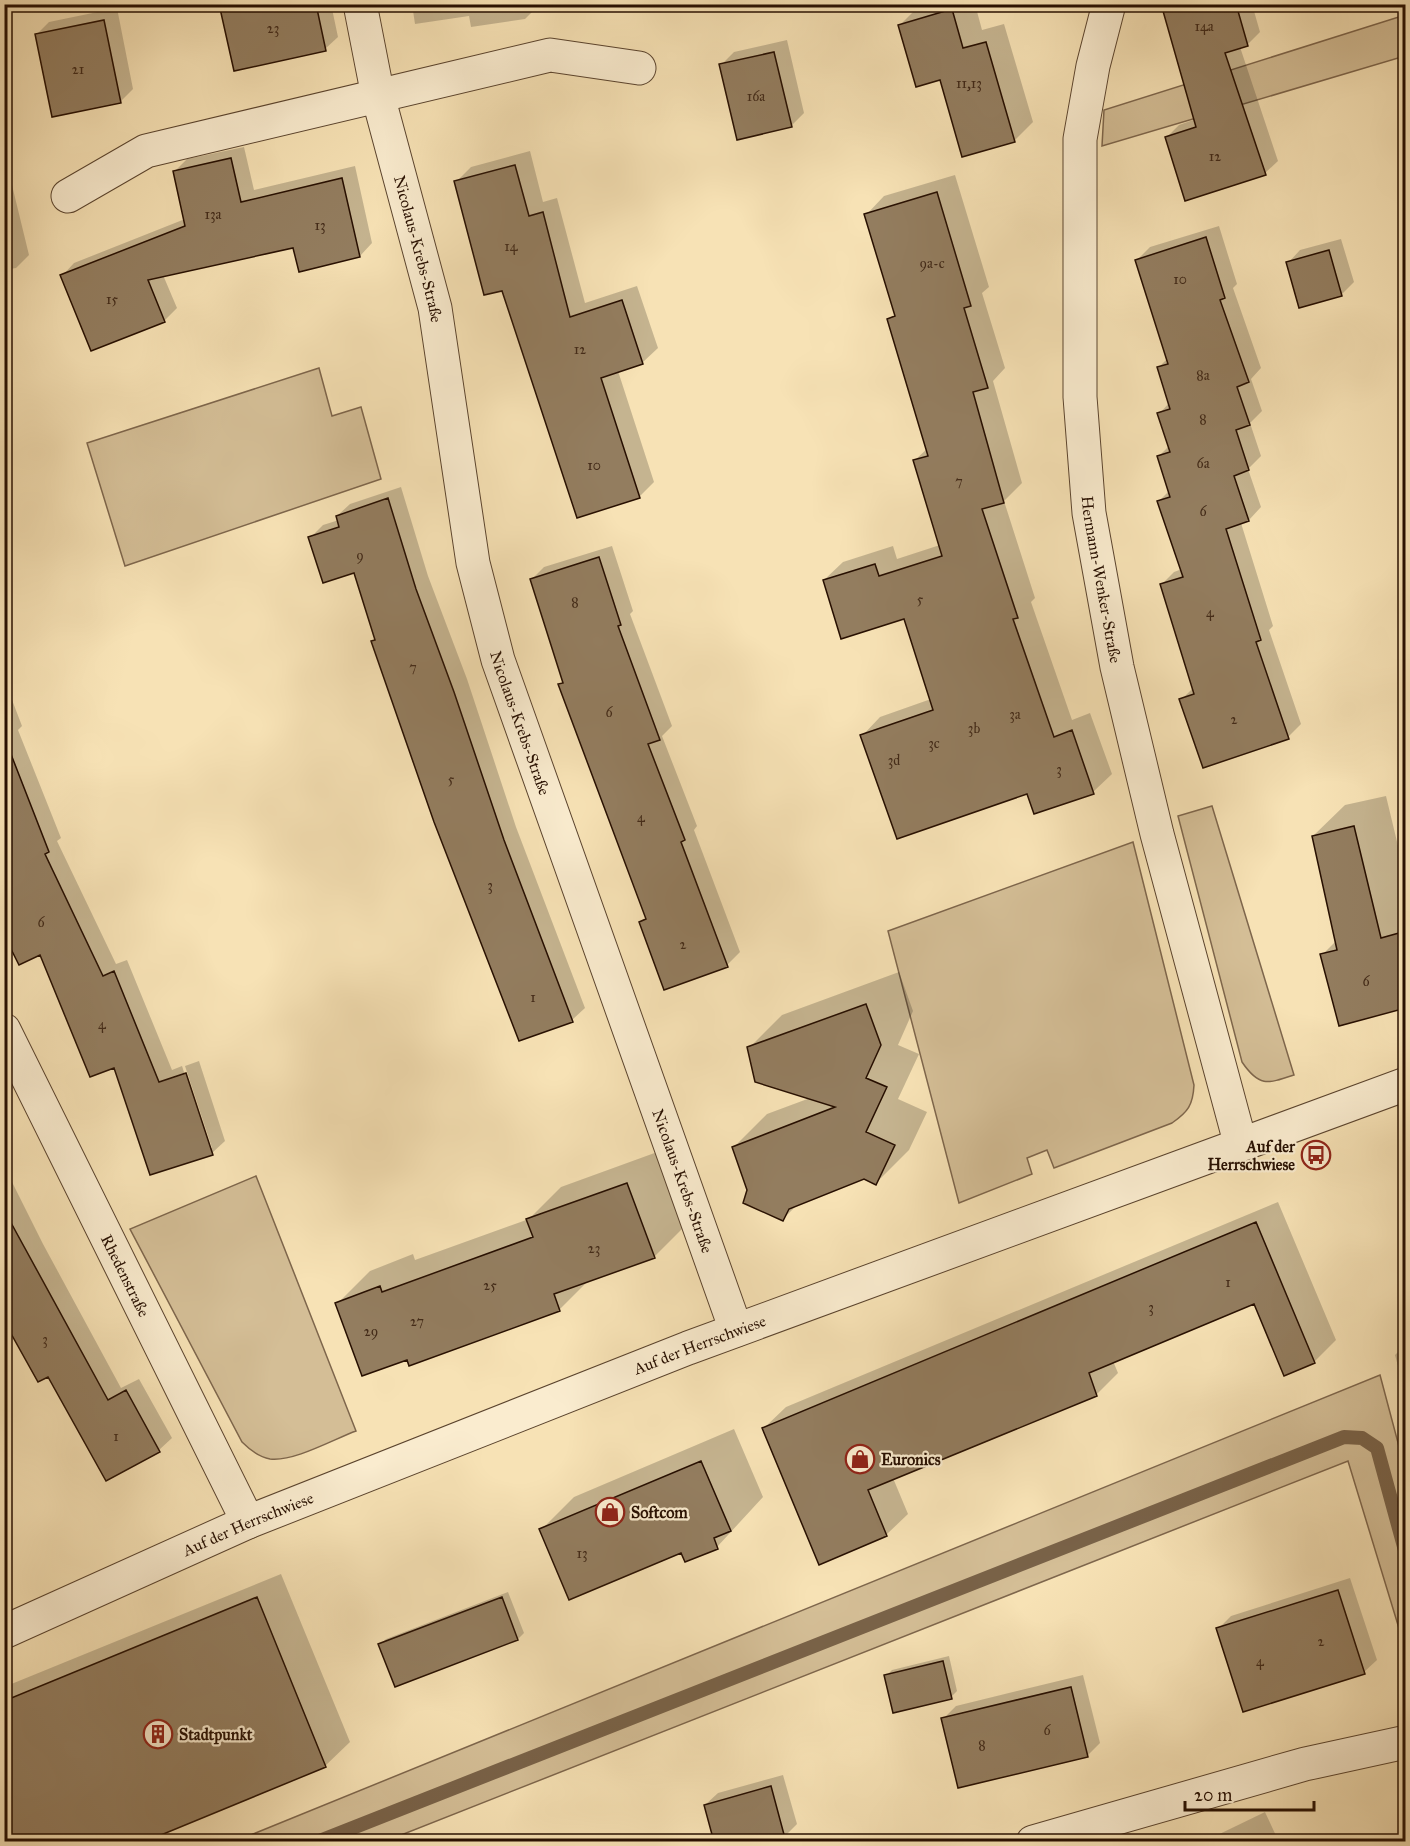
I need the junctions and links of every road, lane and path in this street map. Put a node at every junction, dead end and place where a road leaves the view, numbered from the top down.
1 (360, 4) edge
2 (1109, 4) edge
3 (639, 68) dead end
4 (378, 96) junction
5 (68, 196) dead end
6 (4, 1030) edge
7 (1406, 1084) edge
8 (1240, 1142) junction
9 (736, 1330) junction
10 (248, 1522) junction
11 (4, 1632) edge
12 (1406, 1743) edge
13 (1033, 1842) edge

1 - 4 street, Nicolaus-Krebs-Straße
2 - 8 street, Hermann-Wenker-Straße
3 - 4 street
4 - 5 street
4 - 9 street, Nicolaus-Krebs-Straße
6 - 10 street, Rhedenstraße
7 - 8 street, Auf der Herrschwiese
8 - 9 street, Auf der Herrschwiese
9 - 10 street, Auf der Herrschwiese
10 - 11 street, Auf der Herrschwiese
12 - 13 street

